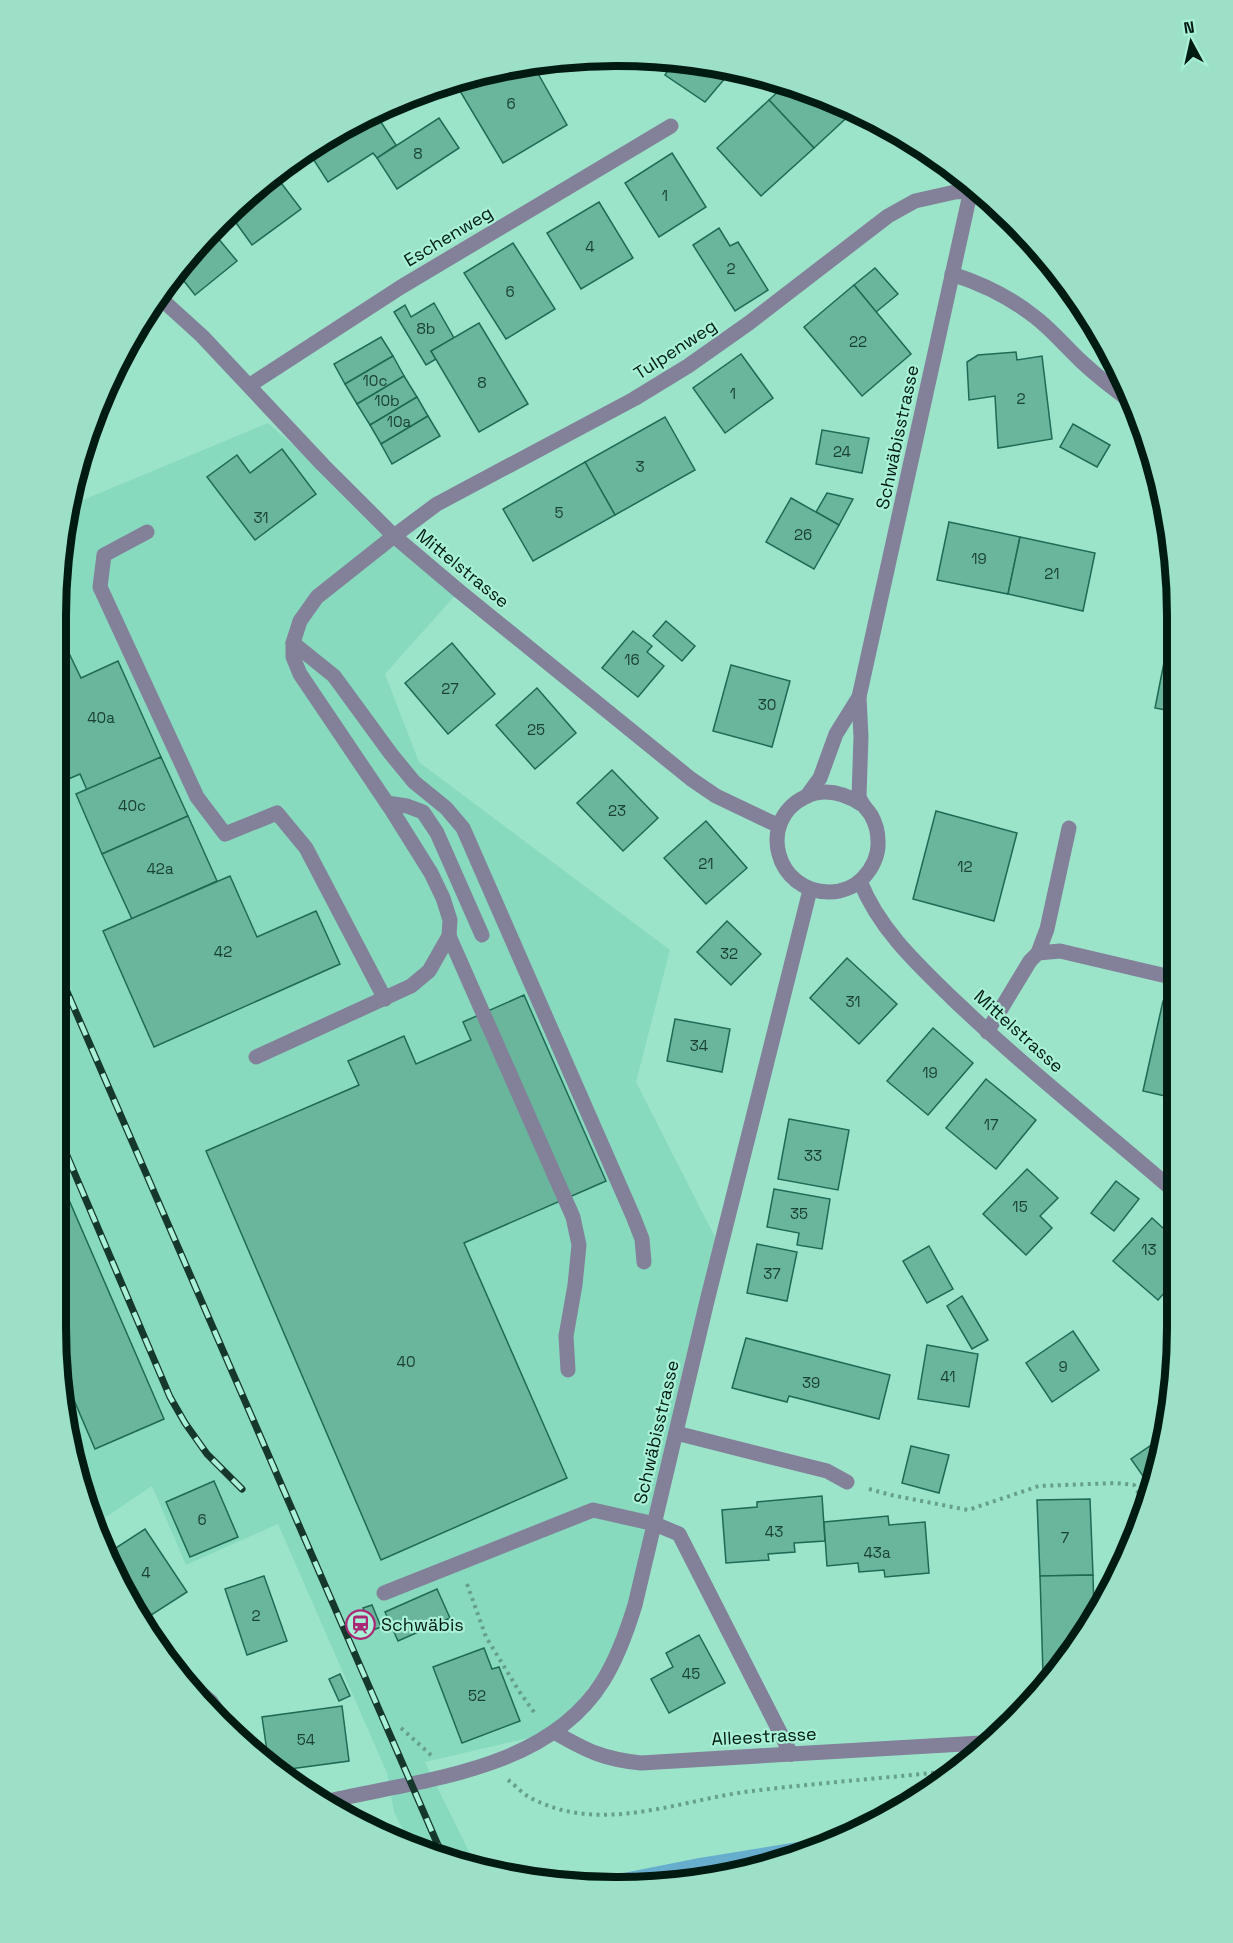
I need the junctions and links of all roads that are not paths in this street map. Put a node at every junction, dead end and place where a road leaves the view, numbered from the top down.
1 (671, 126) dead end
2 (964, 190) edge
3 (969, 195) edge
4 (952, 274) junction
5 (165, 302) edge
6 (249, 385) junction
7 (1118, 391) edge
8 (147, 532) dead end
9 (394, 536) junction
10 (293, 643) junction
11 (859, 697) junction
12 (807, 795) junction
13 (387, 803) junction
14 (861, 804) junction
15 (778, 826) junction
16 (1069, 828) dead end
17 (860, 881) junction
18 (810, 890) junction
19 (482, 934) dead end
20 (449, 936) junction
21 (1038, 953) junction
22 (1167, 976) edge
23 (385, 999) junction
24 (987, 1032) junction
25 (256, 1058) dead end
26 (1167, 1185) edge
27 (644, 1262) dead end
28 (568, 1370) dead end
29 (676, 1433) junction
30 (848, 1482) road end
31 (655, 1524) junction
32 (384, 1593) dead end
33 (554, 1732) junction
34 (975, 1743) edge
35 (791, 1754) junction
36 (336, 1800) edge

1 - 6 street, Eschenweg
2 - 9 street, Tulpenweg
3 - 4 street, Schwäbisstrasse
4 - 7 street
4 - 11 street, Schwäbisstrasse
5 - 6 street, Mittelstrasse
6 - 9 street, Mittelstrasse
8 - 23 street
9 - 10 street, Tulpenweg
9 - 15 street, Mittelstrasse
10 - 13 street
10 - 27 street
11 - 12 street, Schwäbisstrasse
11 - 14 street, Schwäbisstrasse
12 - 14 street
12 - 15 street
13 - 19 street
13 - 20 street
14 - 17 street
15 - 18 street
16 - 21 street
17 - 18 street
17 - 24 street, Mittelstrasse
18 - 29 street, Schwäbisstrasse
20 - 23 street
20 - 28 street
21 - 22 street
21 - 24 street
23 - 25 street
24 - 26 street, Mittelstrasse
29 - 30 street
29 - 31 street, Schwäbisstrasse
31 - 32 street
31 - 33 street, Schwäbisstrasse
31 - 35 street
33 - 35 street, Alleestrasse
33 - 36 street, Schwäbisstrasse
34 - 35 street, Alleestrasse

